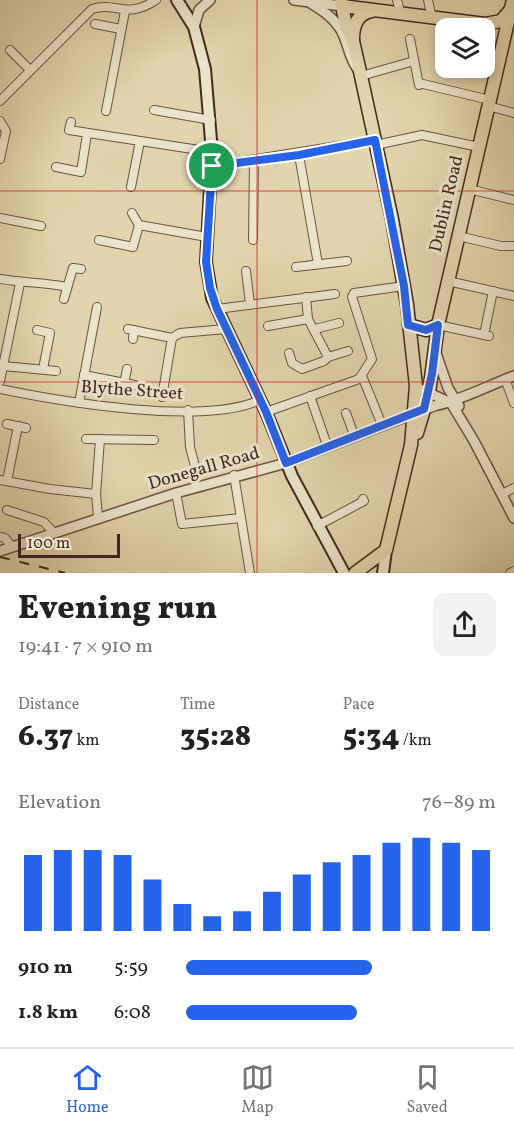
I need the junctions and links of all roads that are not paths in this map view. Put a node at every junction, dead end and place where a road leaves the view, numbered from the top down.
1 (156, 0) edge
2 (177, 0) edge
3 (210, 0) edge
4 (294, 0) edge
5 (397, 0) edge
6 (428, 0) edge
7 (309, 2) junction
8 (342, 3) edge
9 (513, 5) edge
10 (125, 11) junction
11 (372, 11) junction
12 (401, 15) junction
13 (432, 19) junction
14 (435, 19) edge
15 (495, 22) edge
16 (95, 24) dead end
17 (194, 27) junction
18 (495, 29) edge
19 (121, 30) junction
20 (410, 39) dead end
21 (353, 40) junction
22 (503, 42) junction
23 (10, 50) dead end
24 (414, 61) junction
25 (30, 70) junction
26 (361, 74) junction
27 (0, 101) edge
28 (489, 103) junction
29 (154, 110) dead end
30 (106, 111) dead end
31 (514, 113) edge
32 (211, 120) junction
33 (0, 121) edge
34 (71, 122) dead end
35 (87, 134) junction
36 (140, 141) junction
37 (376, 143) junction
38 (479, 147) junction
39 (212, 152) junction
40 (299, 155) junction
41 (0, 159) edge
42 (254, 161) junction
43 (212, 166) junction
44 (56, 168) dead end
45 (131, 188) dead end
46 (469, 189) junction
47 (514, 200) edge
48 (132, 213) dead end
49 (0, 218) edge
50 (139, 225) junction
51 (41, 226) dead end
52 (458, 236) junction
53 (207, 237) junction
54 (99, 240) dead end
55 (253, 240) dead end
56 (507, 246) edge
57 (347, 261) dead end
58 (318, 264) junction
59 (296, 267) dead end
60 (81, 269) dead end
61 (246, 271) dead end
62 (0, 276) edge
63 (448, 281) junction
64 (20, 283) junction
65 (404, 286) junction
66 (67, 287) junction
67 (493, 291) junction
68 (335, 294) dead end
69 (514, 296) edge
70 (306, 297) junction
71 (64, 299) dead end
72 (250, 304) junction
73 (97, 307) dead end
74 (217, 309) junction
75 (308, 319) junction
76 (339, 323) dead end
77 (408, 325) junction
78 (438, 325) junction
79 (268, 326) dead end
80 (226, 328) junction
81 (315, 329) junction
82 (37, 330) dead end
83 (0, 332) edge
84 (9, 334) junction
85 (172, 338) junction
86 (133, 339) dead end
87 (435, 349) junction
88 (348, 351) dead end
89 (289, 353) dead end
90 (328, 357) junction
91 (3, 366) junction
92 (43, 369) junction
93 (127, 369) dead end
94 (56, 371) dead end
95 (84, 375) junction
96 (362, 376) junction
97 (509, 377) edge
98 (0, 381) edge
99 (124, 383) junction
100 (135, 385) dead end
101 (448, 388) junction
102 (0, 389) edge
103 (423, 390) junction
104 (469, 393) junction
105 (310, 396) junction
106 (162, 397) dead end
107 (261, 400) junction
108 (453, 402) junction
109 (514, 403) edge
110 (79, 404) junction
111 (188, 410) junction
112 (419, 411) junction
113 (266, 412) junction
114 (346, 413) dead end
115 (7, 424) dead end
116 (382, 424) junction
117 (354, 435) junction
118 (86, 439) dead end
119 (100, 440) junction
120 (154, 440) dead end
121 (327, 445) junction
122 (286, 463) junction
123 (196, 470) dead end
124 (234, 475) junction
125 (4, 480) edge
126 (514, 488) edge
127 (176, 493) junction
128 (96, 494) junction
129 (501, 494) junction
130 (363, 499) dead end
131 (7, 510) dead end
132 (98, 517) junction
133 (241, 518) junction
134 (514, 518) edge
135 (317, 526) junction
136 (53, 532) junction
137 (0, 537) edge
138 (7, 549) edge
139 (386, 552) junction
140 (514, 571) edge
141 (346, 572) edge
142 (250, 573) edge
143 (378, 573) edge
144 (383, 573) edge
145 (510, 573) edge

1 - 10 street
2 - 17 main road
3 - 17 street
4 - 7 street
5 - 12 street
6 - 13 street
7 - 8 street
7 - 26 street
8 - 11 main road
8 - 21 main road
9 - 15 main road
9 - 22 main road, Dublin Road
10 - 19 street
10 - 25 street
11 - 12 main road
11 - 21 main road
12 - 13 main road
13 - 14 main road
16 - 19 street
17 - 32 main road
18 - 22 main road
19 - 30 street
20 - 24 street
21 - 26 main road
22 - 28 main road, Dublin Road
23 - 25 street
24 - 26 street
24 - 28 street
25 - 27 street
26 - 37 main road
28 - 31 street
28 - 38 main road, Dublin Road
29 - 32 street
32 - 39 main road
33 - 41 street
34 - 35 street
35 - 36 street
35 - 44 street
36 - 39 street
36 - 45 street
37 - 38 street
37 - 40 street
37 - 65 main road
38 - 46 main road, Dublin Road
39 - 43 main road
40 - 42 street
40 - 58 street
42 - 43 street
42 - 55 street
43 - 53 main road
46 - 47 street
46 - 52 main road, Dublin Road
48 - 50 street
49 - 51 street
50 - 53 street
50 - 54 street
52 - 56 street
52 - 63 main road, Dublin Road
53 - 74 main road
57 - 58 street
58 - 59 street
60 - 66 street
61 - 72 street
62 - 64 street
63 - 67 street
63 - 78 main road, Dublin Road
64 - 66 street
64 - 84 street
65 - 77 main road
65 - 96 street
66 - 71 street
67 - 69 street
67 - 78 street
68 - 70 street
70 - 72 street
70 - 75 street
72 - 74 street
73 - 95 street
74 - 80 main road
75 - 79 street
75 - 81 street
76 - 81 street
77 - 78 main road
77 - 103 main road
78 - 87 main road, Dublin Road
80 - 85 street
80 - 107 main road
81 - 90 street
82 - 92 street
83 - 84 street
84 - 91 street
85 - 86 street
85 - 106 street
87 - 101 street
87 - 103 main road, Dublin Road
88 - 90 street
89 - 90 street
91 - 92 street
91 - 98 street
92 - 94 street
93 - 99 street
95 - 99 street
95 - 110 street
96 - 105 street
96 - 116 street
97 - 104 street, Donegall Road
97 - 109 street
99 - 100 street
101 - 104 street
101 - 108 street
102 - 110 street, Blythe Street
103 - 108 street
103 - 112 main road
104 - 108 street, Donegall Road
105 - 113 street
105 - 121 street
107 - 111 street, Blythe Street
107 - 113 main road
108 - 112 street, Donegall Road
108 - 129 street
110 - 111 street, Blythe Street
111 - 123 street
112 - 116 street, Donegall Road
112 - 139 main road
113 - 122 main road
114 - 117 street
115 - 125 street
116 - 117 street, Donegall Road
117 - 121 street, Donegall Road
118 - 119 street
119 - 120 street
119 - 128 street
121 - 122 street, Donegall Road
122 - 124 street, Donegall Road
122 - 135 main road
124 - 127 street, Donegall Road
124 - 133 street
125 - 128 street
126 - 129 street
127 - 132 street, Donegall Road
127 - 133 street
128 - 132 street
129 - 134 street
130 - 135 street
131 - 136 street
132 - 136 street, Donegall Road
133 - 142 street
135 - 141 main road
136 - 138 street, Donegall Road
137 - 138 street
139 - 141 main road
139 - 143 main road
139 - 144 main road
140 - 145 street

